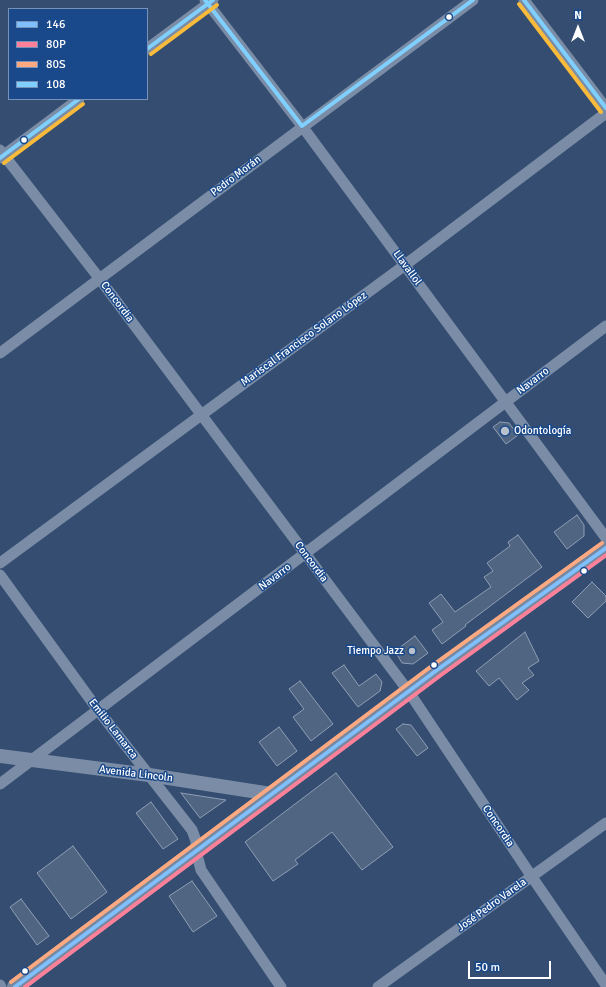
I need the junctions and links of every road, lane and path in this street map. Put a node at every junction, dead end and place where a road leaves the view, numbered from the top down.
1 (473, 0) edge
2 (524, 0) edge
3 (209, 1) edge
4 (148, 48) edge
5 (79, 100) edge
6 (606, 108) edge
7 (606, 113) edge
8 (302, 126) junction
9 (1, 154) edge
10 (405, 265) junction
11 (99, 278) junction
12 (606, 326) edge
13 (0, 353) edge
14 (505, 402) junction
15 (201, 416) junction
16 (606, 538) edge
17 (606, 548) edge
18 (306, 554) junction
19 (0, 563) edge
20 (0, 575) edge
21 (409, 692) junction
22 (98, 710) junction
23 (0, 756) edge
24 (30, 761) junction
25 (149, 775) junction
26 (0, 784) edge
27 (271, 794) junction
28 (606, 823) edge
29 (196, 851) junction
30 (532, 877) junction
31 (606, 986) edge
32 (14, 987) edge
33 (281, 987) edge
34 (378, 987) edge

1 - 8 street, Pedro Morán
2 - 6 street
3 - 4 street
3 - 8 street, Llavallol
5 - 9 street
7 - 10 street, Mariscal Francisco Solano López
8 - 10 street, Llavallol
8 - 11 street, Pedro Morán
9 - 11 street, Concordia
10 - 14 street, Llavallol
10 - 15 street, Mariscal Francisco Solano López
11 - 13 street, Pedro Morán
11 - 15 street, Concordia
12 - 14 street, Navarro
14 - 16 street, Llavallol
14 - 18 street, Navarro
15 - 18 street, Concordia
15 - 19 street, Mariscal Francisco Solano López
17 - 21 main road
18 - 21 street, Concordia
18 - 22 street, Navarro
20 - 22 street, Emilio Lamarca
21 - 27 main road
21 - 30 street, Concordia
22 - 24 street, Navarro
22 - 25 street, Emilio Lamarca
23 - 24 street, Avenida Lincoln
24 - 25 street, Avenida Lincoln
24 - 26 street, Navarro
25 - 27 street, Avenida Lincoln
25 - 29 street, Emilio Lamarca
27 - 29 main road
28 - 30 street, José Pedro Varela
29 - 32 main road
29 - 33 street, Emilio Lamarca
30 - 31 street, Concordia
30 - 34 street, José Pedro Varela

